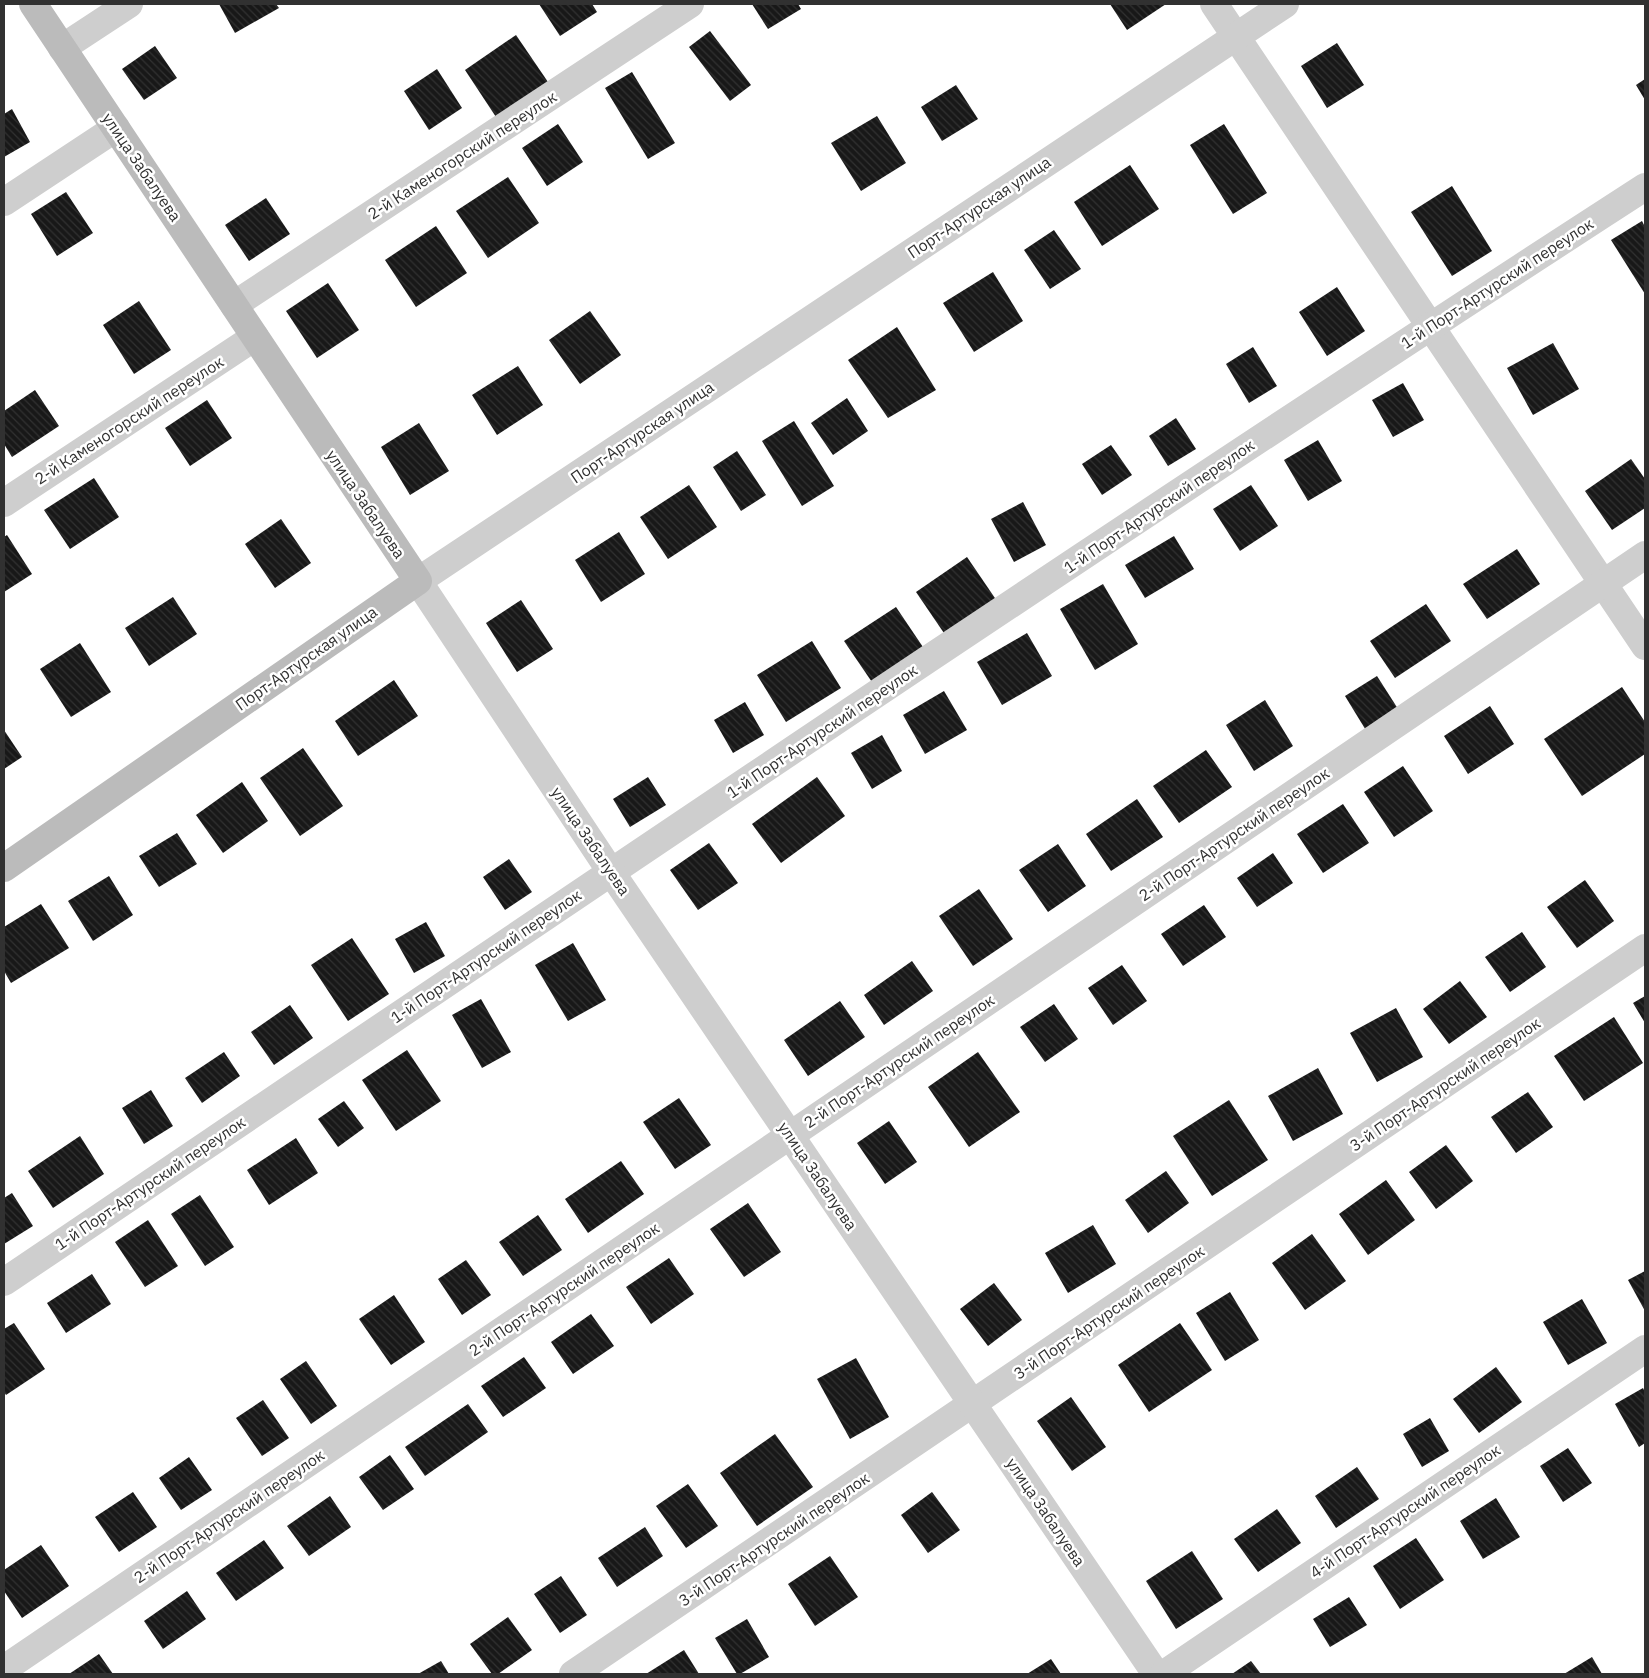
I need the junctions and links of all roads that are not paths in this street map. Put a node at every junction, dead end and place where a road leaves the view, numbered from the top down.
1 (33, 4) edge
2 (129, 4) edge
3 (690, 4) edge
4 (1214, 4) edge
5 (1285, 4) edge
6 (1236, 36) junction
7 (62, 48) junction
8 (116, 128) junction
9 (1645, 187) edge
10 (4, 202) edge
11 (234, 305) junction
12 (1431, 326) junction
13 (255, 337) junction
14 (4, 503) edge
15 (1645, 555) edge
16 (418, 581) junction
17 (1603, 583) junction
18 (1645, 646) edge
19 (4, 868) edge
20 (612, 872) junction
21 (1645, 948) edge
22 (790, 1135) junction
23 (4, 1282) edge
24 (1645, 1349) edge
25 (973, 1404) junction
26 (4, 1669) edge
27 (573, 1674) edge
28 (1156, 1674) edge
29 (1164, 1674) edge

1 - 7 street, улица Забалуева
2 - 7 street
3 - 11 street, 2-й Каменогорский переулок
4 - 6 street
5 - 6 street, Порт-Артурская улица
6 - 12 street
6 - 16 street, Порт-Артурская улица
7 - 8 street, улица Забалуева
8 - 10 street
8 - 11 street, улица Забалуева
9 - 12 street, 1-й Порт-Артурский переулок
11 - 13 street, улица Забалуева
12 - 17 street
12 - 20 street, 1-й Порт-Артурский переулок
13 - 14 street, 2-й Каменогорский переулок
13 - 16 street, улица Забалуева
15 - 17 street, 2-й Порт-Артурский переулок
16 - 19 street, Порт-Артурская улица
16 - 20 street, улица Забалуева
17 - 18 street
17 - 22 street, 2-й Порт-Артурский переулок
20 - 22 street, улица Забалуева
20 - 23 street, 1-й Порт-Артурский переулок
21 - 25 street, 3-й Порт-Артурский переулок
22 - 25 street, улица Забалуева
22 - 26 street, 2-й Порт-Артурский переулок
24 - 29 street, 4-й Порт-Артурский переулок
25 - 27 street, 3-й Порт-Артурский переулок
25 - 28 street, улица Забалуева

